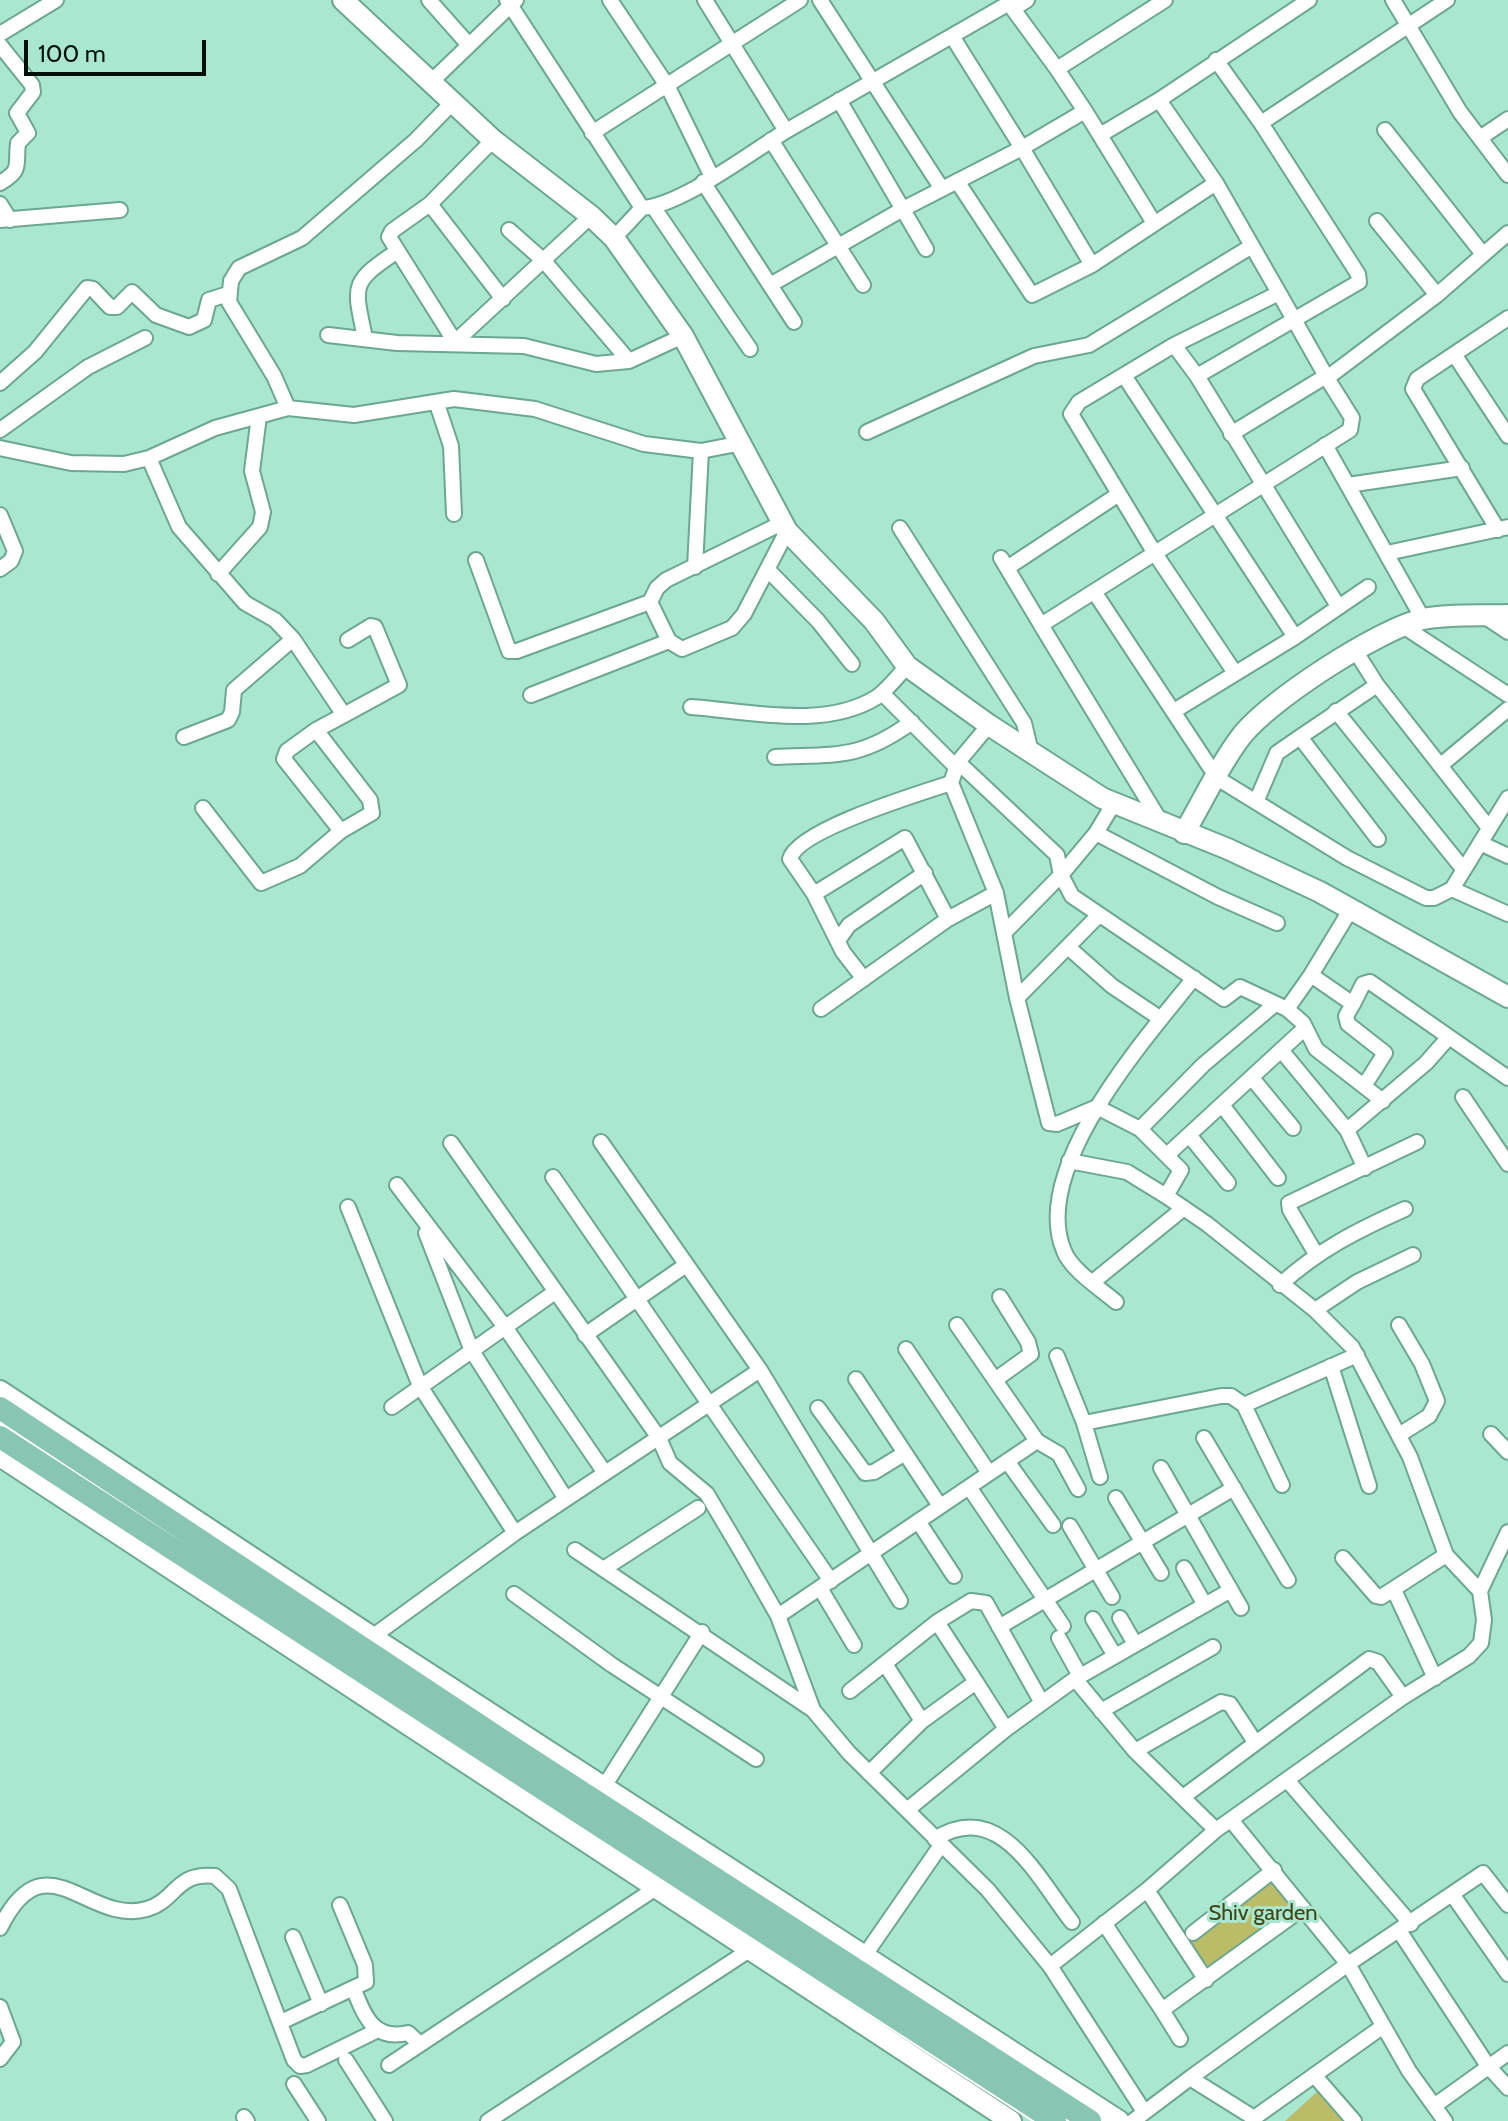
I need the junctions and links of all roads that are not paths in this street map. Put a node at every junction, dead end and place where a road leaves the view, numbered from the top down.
1 (56, 0) edge
2 (343, 0) edge
3 (429, 0) edge
4 (610, 0) edge
5 (705, 0) edge
6 (800, 0) edge
7 (820, 0) edge
8 (1027, 0) edge
9 (1165, 0) edge
10 (1309, 0) edge
11 (1393, 0) edge
12 (1447, 0) edge
13 (511, 1) edge
14 (1011, 4) edge
15 (1408, 25) junction
16 (0, 34) edge
17 (952, 36) junction
18 (729, 43) junction
19 (468, 44) junction
20 (0, 45) edge
21 (1216, 60) junction
22 (1057, 69) junction
23 (431, 82) junction
24 (872, 82) junction
25 (668, 87) junction
26 (839, 100) junction
27 (1159, 100) junction
28 (454, 101) junction
29 (1085, 111) junction
30 (1508, 119) edge
31 (1261, 123) junction
32 (1385, 130) dead end
33 (786, 131) junction
34 (592, 133) junction
35 (1100, 135) junction
36 (1480, 138) junction
37 (493, 140) junction
38 (771, 140) junction
39 (1022, 148) junction
40 (1508, 175) edge
41 (708, 180) junction
42 (957, 181) junction
43 (0, 183) edge
44 (1216, 183) junction
45 (942, 189) junction
46 (0, 204) edge
47 (430, 204) junction
48 (648, 208) junction
49 (903, 209) junction
50 (120, 210) dead end
51 (591, 216) junction
52 (5, 220) edge
53 (1377, 221) dead end
54 (1154, 223) junction
55 (509, 230) dead end
56 (1508, 233) edge
57 (614, 238) junction
58 (838, 244) junction
59 (1252, 246) junction
60 (926, 249) dead end
61 (396, 252) junction
62 (1482, 253) junction
63 (544, 261) junction
64 (1092, 265) junction
65 (770, 285) junction
66 (863, 285) dead end
67 (1279, 293) junction
68 (228, 294) junction
69 (1437, 295) junction
70 (503, 299) junction
71 (1295, 319) junction
72 (1507, 320) edge
73 (794, 322) dead end
74 (328, 335) dead end
75 (683, 336) junction
76 (145, 338) dead end
77 (365, 338) junction
78 (455, 342) junction
79 (1174, 345) junction
80 (750, 349) dead end
81 (1454, 354) junction
82 (629, 361) junction
83 (1197, 376) junction
84 (1125, 377) junction
85 (1326, 377) junction
86 (0, 383) edge
87 (437, 404) junction
88 (288, 408) junction
89 (259, 416) junction
90 (0, 430) edge
91 (867, 432) dead end
92 (1231, 434) junction
93 (1508, 436) edge
94 (742, 443) junction
95 (1325, 445) junction
96 (0, 448) edge
97 (701, 451) junction
98 (149, 458) junction
99 (1462, 468) junction
100 (1262, 485) junction
101 (1348, 485) junction
102 (1119, 494) junction
103 (454, 514) dead end
104 (0, 515) edge
105 (1213, 516) junction
106 (784, 527) junction
107 (900, 528) dead end
108 (1503, 528) edge
109 (1154, 552) junction
110 (1387, 553) junction
111 (476, 560) dead end
112 (695, 567) junction
113 (0, 569) edge
114 (768, 570) junction
115 (218, 574) junction
116 (1368, 587) dead end
117 (1095, 593) junction
118 (650, 602) junction
119 (1338, 606) junction
120 (1508, 615) edge
121 (1484, 616) junction
122 (1423, 619) junction
123 (1041, 625) junction
124 (1403, 626) junction
125 (1508, 632) edge
126 (1295, 637) junction
127 (293, 639) junction
128 (348, 640) dead end
129 (669, 641) junction
130 (1356, 652) junction
131 (852, 664) dead end
132 (907, 666) junction
133 (1235, 673) junction
134 (1377, 685) junction
135 (882, 693) junction
136 (531, 695) dead end
137 (1508, 695) edge
138 (691, 707) dead end
139 (1508, 709) edge
140 (1174, 711) junction
141 (1336, 711) junction
142 (344, 715) junction
143 (912, 722) junction
144 (989, 725) junction
145 (316, 730) junction
146 (1303, 735) junction
147 (184, 737) dead end
148 (1031, 752) junction
149 (775, 757) dead end
150 (957, 764) junction
151 (1441, 765) junction
152 (1217, 778) junction
153 (951, 783) junction
154 (1508, 798) edge
155 (1256, 802) junction
156 (1114, 803) junction
157 (203, 808) dead end
158 (1162, 824) junction
159 (1489, 828) junction
160 (341, 831) junction
161 (1096, 833) junction
162 (1184, 833) junction
163 (1378, 839) dead end
164 (1480, 843) junction
165 (1508, 856) edge
166 (1464, 870) junction
167 (925, 873) junction
168 (1061, 875) junction
169 (1452, 889) junction
170 (996, 893) junction
171 (814, 894) junction
172 (1351, 909) junction
173 (1508, 914) edge
174 (1098, 916) junction
175 (948, 919) junction
176 (1277, 923) dead end
177 (1004, 933) junction
178 (839, 939) junction
179 (1068, 947) junction
180 (1311, 975) junction
181 (1194, 978) junction
182 (864, 979) junction
183 (1508, 997) edge
184 (1017, 998) junction
185 (1353, 1004) junction
186 (1280, 1007) junction
187 (821, 1009) dead end
188 (1161, 1019) junction
189 (1305, 1028) junction
190 (1449, 1037) junction
191 (1281, 1050) junction
192 (1252, 1078) junction
193 (1508, 1078) edge
194 (1364, 1086) junction
195 (1463, 1097) dead end
196 (1383, 1101) junction
197 (1222, 1105) junction
198 (1097, 1107) junction
199 (1293, 1128) dead end
200 (1140, 1129) junction
201 (1347, 1130) junction
202 (1189, 1135) junction
203 (601, 1142) dead end
204 (1417, 1142) dead end
205 (451, 1143) dead end
206 (1167, 1155) junction
207 (1069, 1161) junction
208 (1508, 1164) edge
209 (1365, 1168) junction
210 (553, 1177) dead end
211 (1278, 1178) dead end
212 (1228, 1183) dead end
213 (397, 1185) dead end
214 (1166, 1196) junction
215 (348, 1207) dead end
216 (1184, 1208) junction
217 (1405, 1209) dead end
218 (420, 1218) junction
219 (1316, 1254) junction
220 (1413, 1255) dead end
221 (686, 1265) junction
222 (1094, 1281) junction
223 (1280, 1285) junction
224 (555, 1292) junction
225 (1000, 1297) dead end
226 (637, 1300) junction
227 (1116, 1302) dead end
228 (1315, 1310) junction
229 (957, 1325) dead end
230 (1399, 1325) dead end
231 (505, 1327) junction
232 (585, 1335) junction
233 (906, 1349) dead end
234 (472, 1351) junction
235 (1355, 1351) junction
236 (1057, 1356) dead end
237 (1331, 1366) junction
238 (760, 1370) junction
239 (856, 1379) dead end
240 (995, 1380) junction
241 (420, 1386) junction
242 (0, 1391) edge
243 (711, 1403) junction
244 (1244, 1405) junction
245 (392, 1407) dead end
246 (0, 1408) edge
247 (818, 1408) dead end
248 (1084, 1423) junction
249 (1491, 1434) dead end
250 (1399, 1435) junction
251 (0, 1437) edge
252 (659, 1438) junction
253 (1204, 1438) dead end
254 (1037, 1441) junction
255 (1508, 1452) edge
256 (905, 1453) junction
257 (0, 1456) edge
258 (1007, 1461) junction
259 (1161, 1468) dead end
260 (605, 1473) junction
261 (989, 1473) junction
262 (1100, 1477) dead end
263 (1282, 1485) dead end
264 (1369, 1486) dead end
265 (969, 1487) junction
266 (1234, 1488) junction
267 (1078, 1489) dead end
268 (1116, 1498) dead end
269 (566, 1499) junction
270 (940, 1506) junction
271 (698, 1508) dead end
272 (1188, 1514) junction
273 (918, 1521) junction
274 (1053, 1525) dead end
275 (1070, 1526) dead end
276 (1508, 1532) edge
277 (515, 1533) junction
278 (1142, 1541) junction
279 (575, 1550) dead end
280 (872, 1551) junction
281 (1446, 1555) junction
282 (1343, 1558) dead end
283 (605, 1568) junction
284 (1184, 1568) dead end
285 (1095, 1569) junction
286 (1161, 1573) dead end
287 (954, 1576) dead end
288 (1288, 1580) dead end
289 (825, 1584) junction
290 (1231, 1590) junction
291 (1394, 1590) junction
292 (1480, 1591) junction
293 (514, 1594) dead end
294 (1112, 1597) dead end
295 (1045, 1598) junction
296 (900, 1601) dead end
297 (1205, 1605) junction
298 (1241, 1608) dead end
299 (778, 1616) junction
300 (1120, 1618) dead end
301 (1093, 1619) dead end
302 (937, 1622) junction
303 (999, 1627) junction
304 (702, 1632) junction
305 (372, 1637) junction
306 (1135, 1644) junction
307 (854, 1645) dead end
308 (1213, 1647) dead end
309 (1115, 1656) junction
310 (885, 1664) junction
311 (1078, 1677) junction
312 (1435, 1678) junction
313 (976, 1682) junction
314 (850, 1691) dead end
315 (660, 1695) junction
316 (1403, 1697) junction
317 (1042, 1703) junction
318 (813, 1710) junction
319 (1101, 1711) junction
320 (922, 1721) junction
321 (1006, 1729) junction
322 (1255, 1742) junction
323 (1135, 1751) junction
324 (756, 1759) dead end
325 (869, 1773) junction
326 (1287, 1780) junction
327 (605, 1785) junction
328 (1183, 1797) junction
329 (907, 1810) junction
330 (1231, 1820) junction
331 (1216, 1830) junction
332 (938, 1842) junction
333 (1274, 1870) junction
334 (656, 1888) junction
335 (1147, 1890) junction
336 (1452, 1894) junction
337 (340, 1905) dead end
338 (1508, 1905) edge
339 (1303, 1908) junction
340 (1072, 1922) dead end
341 (1104, 1923) junction
342 (0, 1928) edge
343 (1405, 1928) junction
344 (1193, 1933) dead end
345 (293, 1937) dead end
346 (748, 1951) junction
347 (865, 1955) junction
348 (1348, 1964) junction
349 (1050, 1966) junction
350 (1508, 1974) edge
351 (1206, 1980) junction
352 (354, 1990) junction
353 (321, 2004) junction
354 (0, 2007) edge
355 (1162, 2010) junction
356 (281, 2022) junction
357 (1382, 2027) junction
358 (376, 2031) junction
359 (1180, 2039) dead end
360 (420, 2044) junction
361 (1508, 2053) edge
362 (0, 2059) edge
363 (346, 2060) dead end
364 (389, 2065) dead end
365 (1488, 2066) junction
366 (1314, 2075) junction
367 (1190, 2078) junction
368 (294, 2084) dead end
369 (1508, 2088) edge
370 (1434, 2106) junction
371 (1138, 2116) edge
372 (493, 2119) edge
373 (1256, 2120) edge
374 (318, 2121) edge
375 (385, 2121) edge
376 (1011, 2121) edge
377 (1055, 2121) edge
378 (1090, 2121) edge
379 (1119, 2121) edge
380 (1354, 2121) edge
381 (1445, 2121) edge

1 - 16 street
2 - 23 street
3 - 19 street
4 - 25 street
5 - 18 street
6 - 18 street
7 - 24 street
8 - 14 street
9 - 22 street
10 - 21 street
11 - 15 street
12 - 15 street
13 - 19 street
13 - 34 street
14 - 17 street
14 - 22 street
15 - 31 street
15 - 36 street
17 - 24 street
17 - 39 street
18 - 25 street
18 - 33 street
19 - 23 street
20 - 43 street
21 - 27 street
21 - 31 street
22 - 29 street
23 - 28 street
24 - 26 street
24 - 45 street
25 - 34 street
25 - 41 street
26 - 33 street
26 - 49 street
27 - 35 street
27 - 44 street
28 - 37 street
28 - 68 street
29 - 35 street
29 - 39 street
30 - 36 street
31 - 71 street
32 - 62 street
33 - 38 street
34 - 48 street
35 - 54 street
36 - 40 street
37 - 47 street
37 - 51 street
38 - 41 street
38 - 58 street
39 - 42 street
39 - 64 street
41 - 48 street
41 - 65 street
42 - 45 street
42 - 64 street
44 - 54 street
44 - 59 street
45 - 49 street
46 - 52 street
47 - 61 street
47 - 70 street
48 - 57 street
48 - 80 street
49 - 58 street
49 - 60 street
50 - 52 street
51 - 57 street
51 - 63 street
53 - 69 street
54 - 64 street
55 - 63 street
56 - 62 street
57 - 75 street
58 - 65 street
58 - 66 street
59 - 67 street
59 - 91 street
61 - 77 street
61 - 78 street
62 - 69 street
63 - 70 street
63 - 82 street
65 - 73 street
67 - 71 street
67 - 79 street
68 - 86 street
68 - 88 street
69 - 85 street
70 - 78 street
71 - 83 street
71 - 85 street
72 - 81 street
74 - 77 street
75 - 82 street
75 - 94 street
76 - 90 street
77 - 78 street
78 - 82 street
79 - 83 street
79 - 84 street
81 - 93 street
81 - 99 street
83 - 92 street
84 - 102 street
84 - 105 street
85 - 92 street
85 - 95 street
87 - 88 street
87 - 97 street
87 - 103 street
88 - 89 street
89 - 98 street
89 - 115 street
92 - 100 street
94 - 97 street
94 - 106 street
95 - 100 street
95 - 101 street
96 - 98 street
97 - 112 street
98 - 115 street
99 - 101 street
99 - 108 street
100 - 105 street
100 - 119 street
101 - 110 street
102 - 109 street
102 - 123 street
104 - 113 street
105 - 109 street
105 - 126 street
106 - 112 street
106 - 114 street
106 - 132 street
107 - 148 street
108 - 110 street
109 - 117 street
109 - 133 street
110 - 122 street
111 - 118 street
112 - 118 street
114 - 129 street
114 - 131 street
115 - 127 street
116 - 119 street
117 - 123 street
117 - 140 street
118 - 129 street
119 - 126 street
120 - 121 street
121 - 122 street
121 - 125 street
122 - 124 street
123 - 158 street
124 - 130 street
124 - 137 street
126 - 133 street
127 - 142 street
127 - 147 street
128 - 142 street
129 - 136 street
130 - 134 street
130 - 152 street
132 - 135 street
132 - 144 street
133 - 140 street
134 - 141 street
134 - 151 street
135 - 138 street
135 - 143 street
139 - 151 street
140 - 152 street
141 - 146 street
141 - 166 street
142 - 145 street
143 - 149 street
143 - 150 street
144 - 148 street
144 - 150 street
145 - 160 street
145 - 160 street
146 - 155 street
146 - 163 street
148 - 156 street
150 - 153 street
150 - 168 street
151 - 159 street
152 - 155 street
152 - 162 street
153 - 170 street
153 - 171 street
154 - 159 street
155 - 169 street
156 - 158 street
156 - 161 street
157 - 160 street
158 - 162 street
159 - 164 street
161 - 168 street
161 - 176 street
162 - 172 street
164 - 165 street
164 - 166 street
166 - 169 street
167 - 171 street
167 - 175 street
167 - 178 street
168 - 174 street
168 - 177 street
169 - 173 street
170 - 175 street
170 - 177 street
171 - 178 street
172 - 180 street
172 - 183 street
174 - 179 street
174 - 181 street
175 - 182 street
177 - 184 street
178 - 182 street
179 - 184 street
179 - 188 street
180 - 185 street
180 - 186 street
181 - 186 street
181 - 188 street
182 - 187 street
184 - 198 street
185 - 190 street
185 - 194 street
186 - 189 street
186 - 200 street
188 - 198 street
189 - 191 street
189 - 194 street
190 - 193 street
190 - 196 street
191 - 192 street
191 - 201 street
192 - 197 street
192 - 199 street
194 - 196 street
195 - 208 street
196 - 201 street
197 - 202 street
197 - 211 street
198 - 200 street
198 - 207 street
200 - 206 street
201 - 209 street
202 - 206 street
202 - 212 street
203 - 221 street
204 - 209 street
205 - 224 street
206 - 214 street
207 - 214 street
207 - 222 street
209 - 219 street
210 - 226 street
213 - 218 street
214 - 216 street
215 - 241 street
216 - 222 street
216 - 223 street
217 - 219 street
218 - 231 street
218 - 234 street
219 - 223 street
220 - 228 street
221 - 226 street
221 - 238 street
222 - 227 street
223 - 228 street
224 - 231 street
224 - 232 street
225 - 240 street
226 - 232 street
226 - 243 street
228 - 235 street
229 - 240 street
230 - 250 street
231 - 234 street
231 - 260 street
232 - 252 street
233 - 261 street
234 - 241 street
234 - 269 street
235 - 237 street
235 - 250 street
236 - 248 street
237 - 244 street
237 - 264 street
238 - 243 street
238 - 280 street
239 - 256 street
240 - 254 street
241 - 245 street
241 - 277 street
242 - 305 street
243 - 252 street
243 - 289 street
244 - 248 street
244 - 263 street
246 - 378 main road
247 - 256 street
248 - 262 street
249 - 255 street
250 - 281 street
251 - 377 main road
252 - 260 street
252 - 299 street
253 - 266 street
254 - 258 street
254 - 267 street
256 - 270 street
257 - 334 street
258 - 261 street
258 - 274 street
259 - 272 street
260 - 269 street
261 - 265 street
265 - 270 street
265 - 295 street
266 - 272 street
266 - 288 street
268 - 278 street
269 - 277 street
270 - 273 street
271 - 283 street
272 - 278 street
272 - 290 street
273 - 280 street
273 - 287 street
275 - 285 street
276 - 292 street
277 - 305 street
278 - 285 street
278 - 286 street
279 - 283 street
280 - 289 street
280 - 296 street
281 - 291 street
281 - 292 street
282 - 291 street
283 - 304 street
284 - 297 street
285 - 294 street
285 - 295 street
289 - 299 street
289 - 307 street
290 - 297 street
290 - 298 street
291 - 312 street
292 - 312 street
293 - 315 street
295 - 303 street
295 - 311 street
297 - 306 street
299 - 318 street
300 - 306 street
301 - 309 street
302 - 303 street
302 - 310 street
302 - 313 street
303 - 317 street
304 - 315 street
304 - 318 street
305 - 327 street
306 - 309 street
308 - 319 street
309 - 311 street
310 - 314 street
310 - 320 street
311 - 317 street
311 - 319 street
312 - 316 street
313 - 320 street
313 - 321 street
315 - 324 street
315 - 327 street
316 - 322 street
316 - 326 street
317 - 321 street
318 - 325 street
319 - 323 street
320 - 325 street
321 - 329 street
322 - 323 street
322 - 328 street
323 - 328 street
325 - 329 street
326 - 330 street
326 - 343 street
327 - 347 street
328 - 331 street
329 - 332 street
330 - 331 street
330 - 333 street
331 - 335 street
332 - 340 street
332 - 347 street
332 - 349 street
333 - 339 street
333 - 344 street
334 - 346 street
334 - 360 street
335 - 341 street
335 - 351 street
336 - 338 street
336 - 343 street
336 - 350 street
337 - 352 street
339 - 348 street
339 - 351 street
341 - 349 street
341 - 355 street
342 - 356 street
343 - 348 street
343 - 365 street
345 - 353 street
346 - 372 street
346 - 376 street
347 - 379 street
348 - 357 street
348 - 367 street
349 - 371 street
351 - 355 street
352 - 353 street
352 - 358 street
353 - 356 street
354 - 362 street
355 - 359 street
356 - 358 street
357 - 366 street
357 - 370 street
358 - 360 street
360 - 364 street
361 - 365 street
363 - 375 street
365 - 369 street
365 - 370 street
366 - 373 street
366 - 380 street
367 - 371 street
367 - 373 street
368 - 374 street
370 - 381 street

